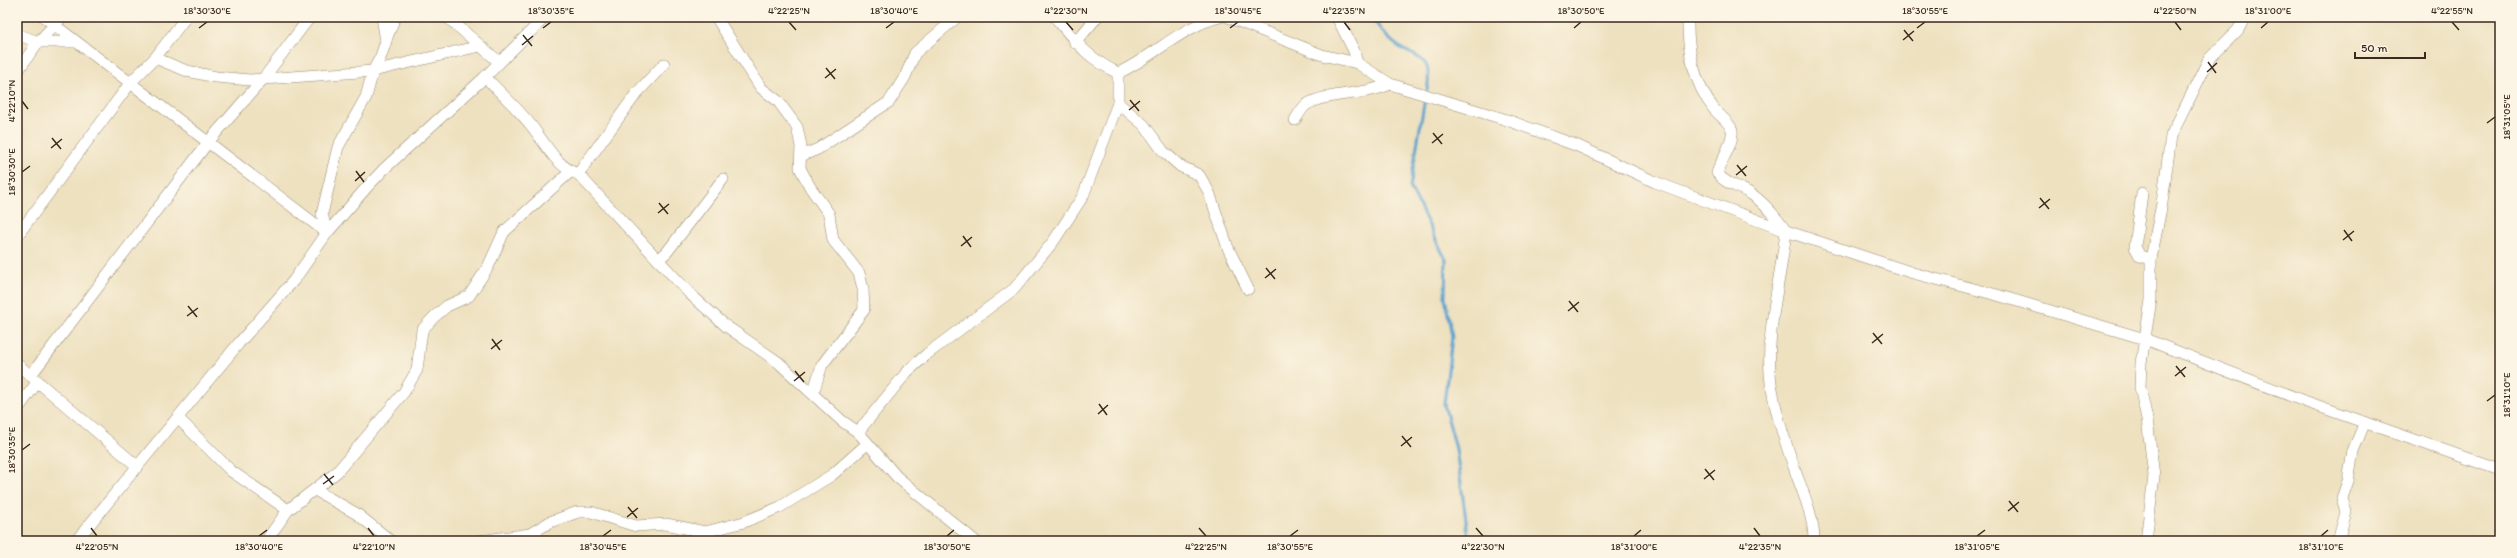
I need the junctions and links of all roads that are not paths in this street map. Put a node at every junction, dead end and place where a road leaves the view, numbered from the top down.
1 (44, 17) edge
2 (186, 17) edge
3 (310, 17) edge
4 (382, 17) edge
5 (395, 17) edge
6 (447, 17) edge
7 (545, 17) edge
8 (716, 17) edge
9 (957, 17) edge
10 (1055, 17) edge
11 (1097, 17) edge
12 (1220, 17) edge
13 (1228, 17) edge
14 (1337, 17) edge
15 (1688, 17) edge
16 (2246, 17) edge
17 (59, 22) edge
18 (17, 34) edge
19 (386, 41) junction
20 (38, 42) junction
21 (75, 42) junction
22 (1075, 43) junction
23 (480, 46) junction
24 (155, 58) junction
25 (498, 61) junction
26 (1357, 63) junction
27 (664, 64) dead end
28 (373, 71) junction
29 (17, 72) edge
30 (1118, 73) junction
31 (485, 77) junction
32 (263, 79) junction
33 (132, 82) junction
34 (1390, 84) junction
35 (1118, 103) junction
36 (1295, 120) dead end
37 (209, 141) junction
38 (801, 156) junction
39 (574, 173) junction
40 (723, 179) dead end
41 (2142, 193) dead end
42 (1786, 231) junction
43 (327, 233) junction
44 (17, 236) edge
45 (2151, 259) junction
46 (658, 260) junction
47 (1248, 289) dead end
48 (2145, 339) junction
49 (17, 364) edge
50 (34, 378) junction
51 (813, 393) junction
52 (17, 410) edge
53 (178, 418) junction
54 (2365, 422) junction
55 (858, 432) junction
56 (867, 444) junction
57 (137, 466) junction
58 (2500, 470) edge
59 (315, 490) junction
60 (288, 510) junction
61 (76, 541) edge
62 (266, 541) edge
63 (390, 541) edge
64 (478, 541) edge
65 (975, 541) edge
66 (1814, 541) edge
67 (2146, 541) edge
68 (2338, 541) edge

1 - 17 street
2 - 24 street
3 - 32 street
4 - 19 street
5 - 19 street
6 - 23 street
7 - 25 street
8 - 38 street
9 - 38 street
10 - 22 street
11 - 22 street
12 - 30 street
13 - 26 street
14 - 26 street
15 - 42 street
16 - 45 street
17 - 20 street
17 - 21 street
18 - 20 street
19 - 28 street
20 - 21 street
20 - 29 street
21 - 33 street
22 - 30 street
23 - 25 street
23 - 28 street
24 - 32 street
24 - 33 street
25 - 31 street
26 - 34 street
27 - 39 street
28 - 32 street
28 - 43 street
30 - 35 street
31 - 39 street
31 - 43 street
32 - 37 street
33 - 37 street
33 - 44 street
34 - 36 street
34 - 42 street
35 - 47 street
35 - 55 street
37 - 43 street
37 - 50 street
38 - 51 street
39 - 46 street
39 - 59 street
40 - 46 street
41 - 45 street
42 - 48 street
42 - 66 street
43 - 53 street
45 - 48 street
46 - 51 street
48 - 54 street
48 - 67 street
49 - 50 street
50 - 52 street
50 - 57 street
51 - 55 street
53 - 57 street
53 - 60 street
54 - 58 street
54 - 68 street
55 - 56 street
56 - 64 street
56 - 65 street
57 - 61 street
59 - 60 street
59 - 63 street
60 - 62 street

